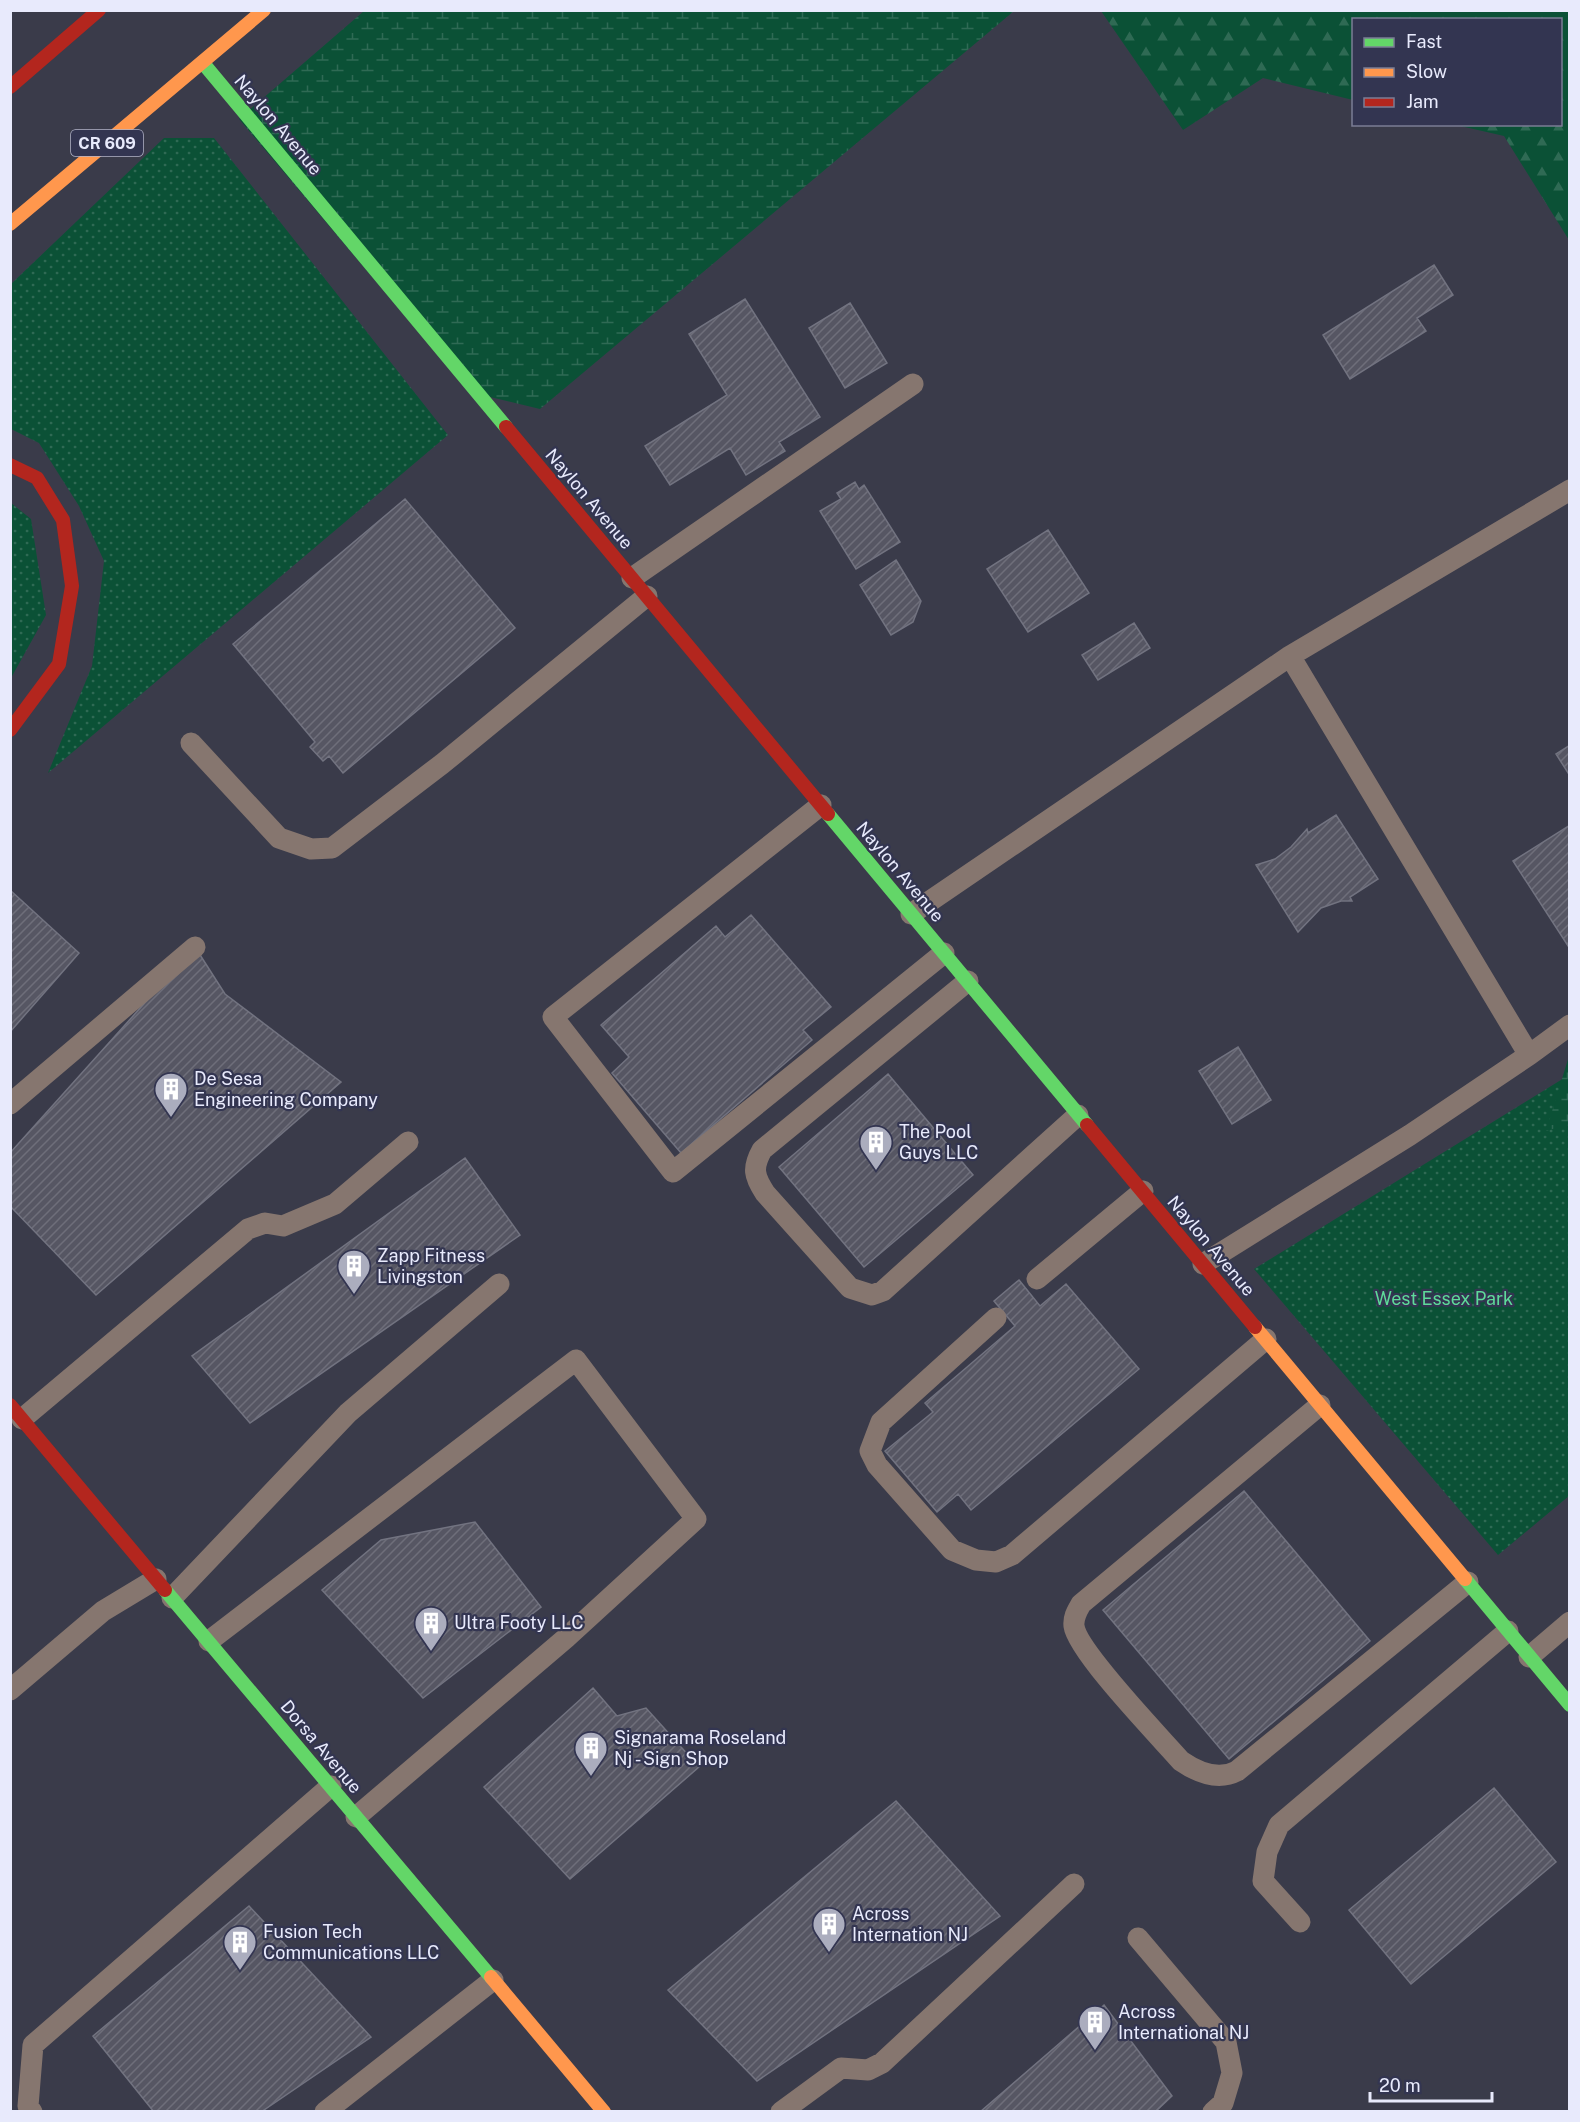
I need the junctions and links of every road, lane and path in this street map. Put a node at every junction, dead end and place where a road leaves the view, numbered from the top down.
1 (99, 10) edge
2 (264, 10) edge
3 (203, 63) junction
4 (10, 87) edge
5 (10, 224) edge
6 (913, 384) dead end
7 (10, 465) edge
8 (1569, 490) edge
9 (632, 578) junction
10 (647, 596) junction
11 (1290, 656) junction
12 (10, 730) edge
13 (191, 743) dead end
14 (821, 805) junction
15 (911, 914) junction
16 (195, 947) dead end
17 (944, 953) junction
18 (968, 981) junction
19 (1569, 1025) edge
20 (1529, 1055) junction
21 (10, 1104) edge
22 (1078, 1115) junction
23 (408, 1142) dead end
24 (1143, 1191) junction
25 (1203, 1264) junction
26 (1037, 1279) dead end
27 (499, 1284) dead end
28 (996, 1318) dead end
29 (1266, 1339) junction
30 (1320, 1405) junction
31 (16, 1412) edge
32 (156, 1579) junction
33 (1468, 1582) junction
34 (172, 1598) junction
35 (1569, 1622) edge
36 (1508, 1631) junction
37 (209, 1641) junction
38 (1529, 1657) junction
39 (10, 1690) edge
40 (1569, 1705) edge
41 (331, 1786) junction
42 (356, 1817) junction
43 (1074, 1884) dead end
44 (1300, 1922) dead end
45 (1138, 1938) dead end
46 (493, 1980) junction
47 (33, 2112) edge
48 (325, 2112) edge
49 (604, 2112) edge
50 (782, 2112) edge
51 (1213, 2112) edge

1 - 4 street
2 - 3 street, CR 609
3 - 5 street, CR 609
3 - 9 street, Naylon Avenue
6 - 9 lane
7 - 12 street
8 - 11 lane
9 - 10 street, Naylon Avenue
10 - 13 lane
10 - 14 street, Naylon Avenue
11 - 15 lane
11 - 20 lane
14 - 15 street, Naylon Avenue
14 - 17 lane
15 - 17 street, Naylon Avenue
16 - 21 lane
17 - 18 street, Naylon Avenue
18 - 22 street, Naylon Avenue
18 - 22 lane
19 - 20 lane
20 - 25 lane
22 - 24 street, Naylon Avenue
23 - 31 lane
24 - 25 street, Naylon Avenue
24 - 26 lane
25 - 29 street, Naylon Avenue
27 - 34 lane
28 - 29 lane
29 - 30 street, Naylon Avenue
30 - 33 street, Naylon Avenue
30 - 33 lane
31 - 32 street, Dorsa Avenue
32 - 34 street, Dorsa Avenue
32 - 39 lane
33 - 36 street, Naylon Avenue
34 - 37 street, Dorsa Avenue
35 - 38 lane
36 - 38 street, Naylon Avenue
36 - 44 lane
37 - 41 street, Dorsa Avenue
37 - 42 lane
38 - 40 street, Naylon Avenue
41 - 42 street, Dorsa Avenue
41 - 47 lane
42 - 46 street, Dorsa Avenue
43 - 50 lane
45 - 51 lane
46 - 48 lane
46 - 49 street, Dorsa Avenue

